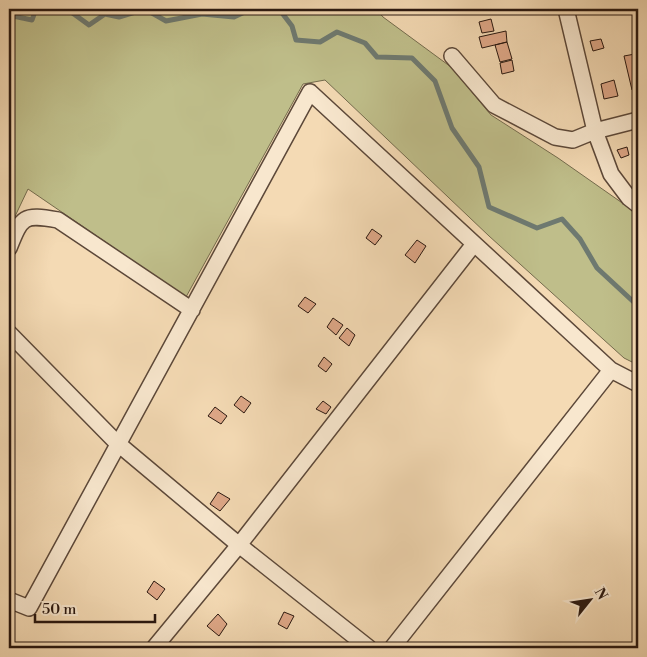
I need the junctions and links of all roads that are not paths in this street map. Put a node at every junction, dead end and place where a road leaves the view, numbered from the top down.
1 (566, 9) edge
2 (452, 56) dead end
3 (638, 120) edge
4 (595, 131) junction
5 (638, 205) edge
6 (474, 244) junction
7 (9, 248) edge
8 (192, 310) junction
9 (9, 333) edge
10 (611, 370) junction
11 (638, 384) edge
12 (119, 444) junction
13 (239, 544) junction
14 (9, 600) edge
15 (154, 648) edge
16 (369, 648) edge
17 (392, 648) edge

1 - 4 street
2 - 4 street
3 - 4 street
4 - 5 street
6 - 8 street
6 - 10 street
6 - 13 street
7 - 8 street
8 - 12 street
9 - 12 street
10 - 11 street
10 - 17 street
12 - 13 street
12 - 14 street
13 - 15 street
13 - 16 street

